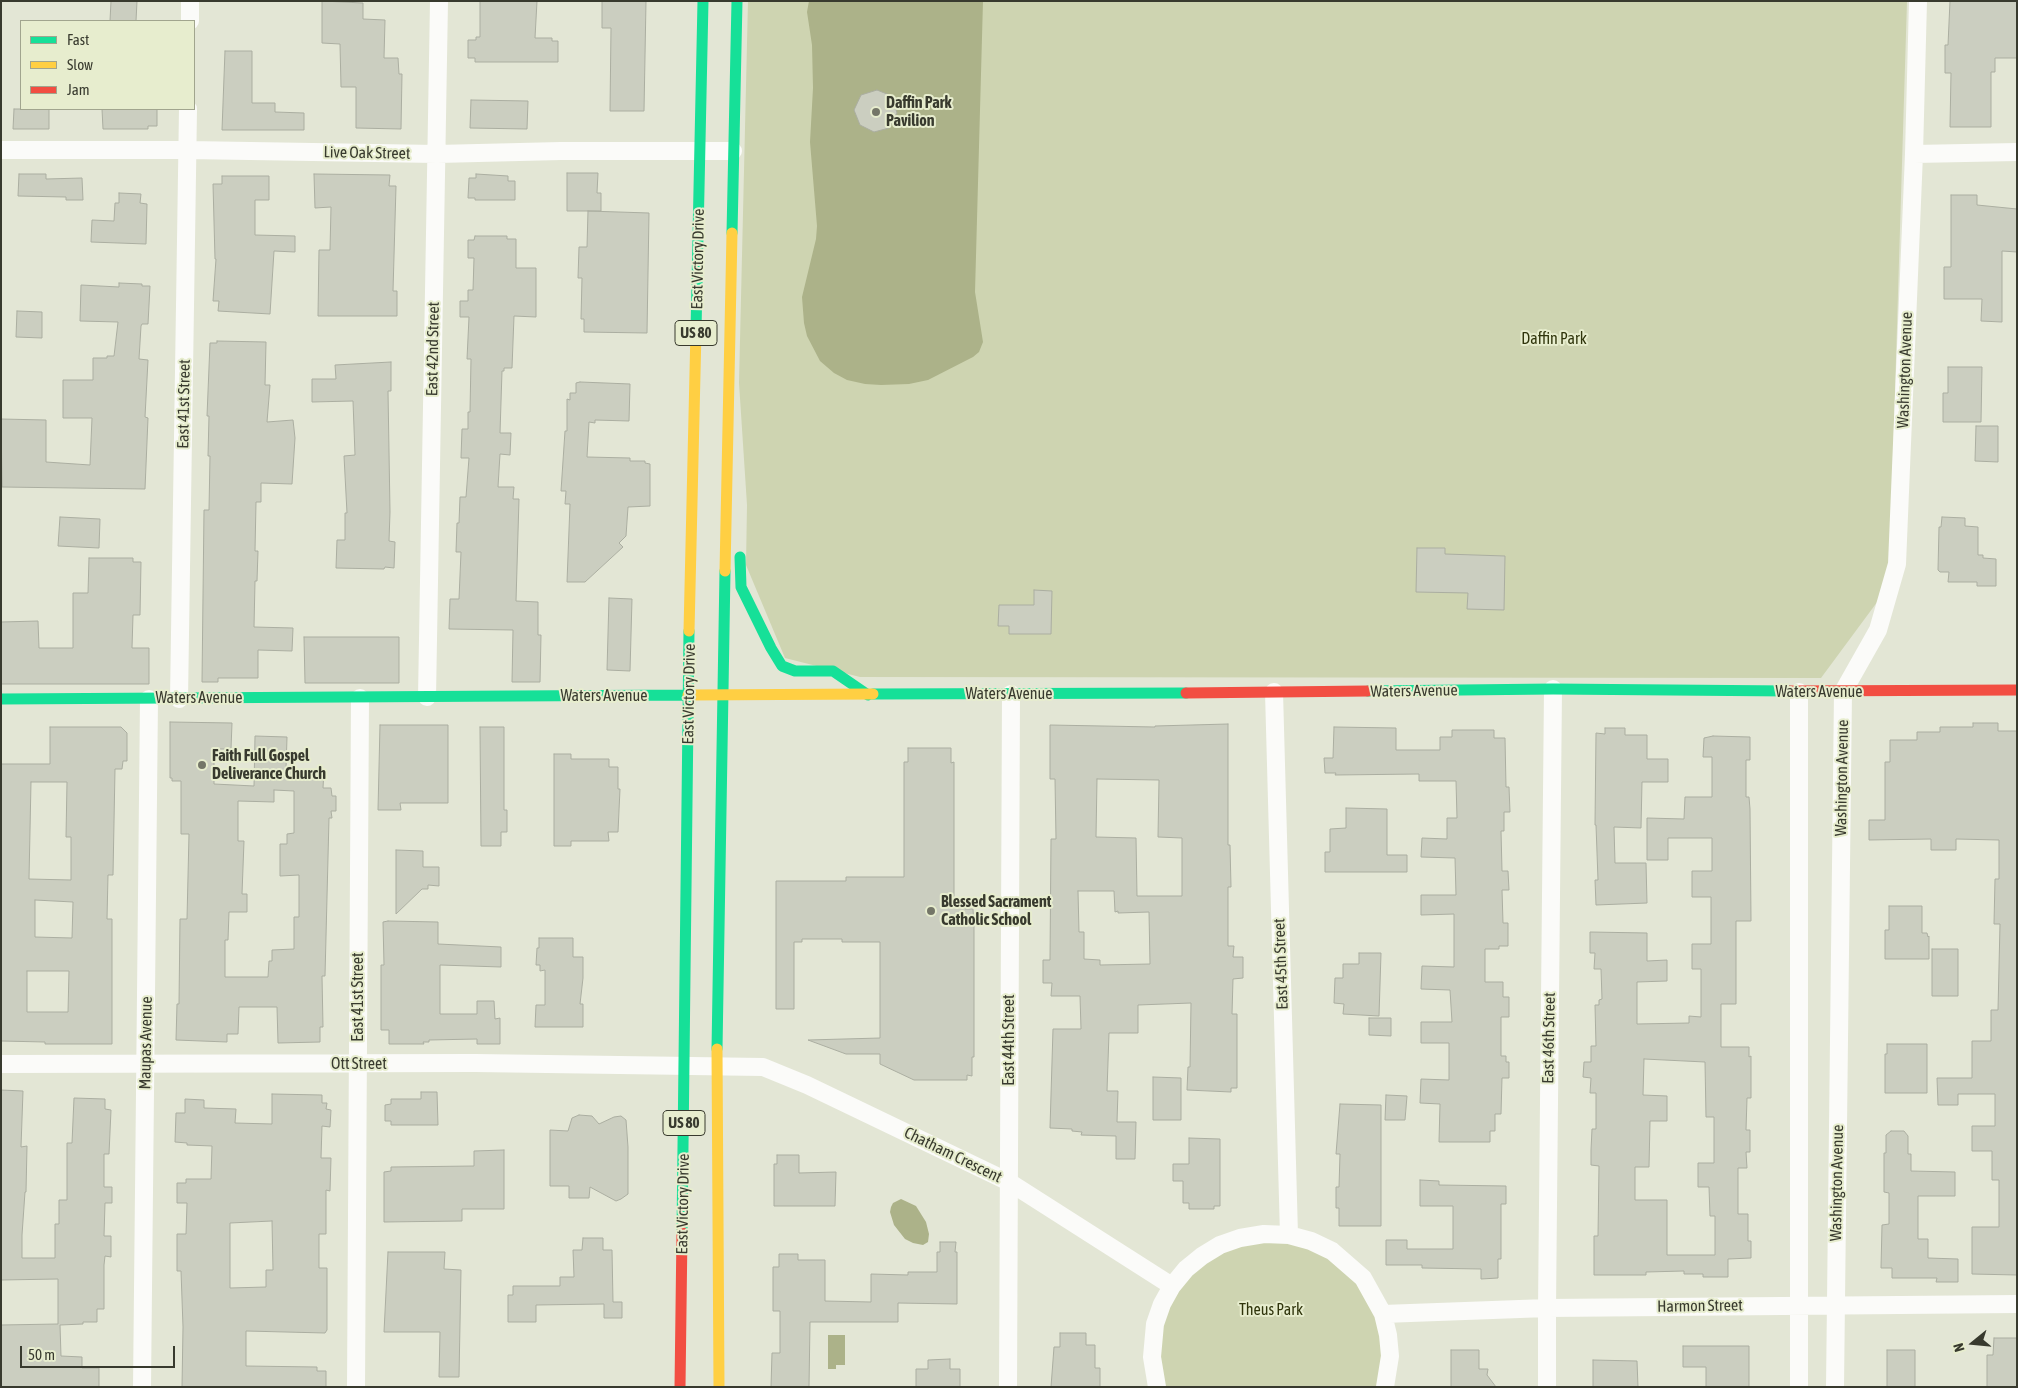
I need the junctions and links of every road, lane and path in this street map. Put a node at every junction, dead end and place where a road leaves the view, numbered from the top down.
1 (190, 1) edge
2 (439, 1) edge
3 (703, 1) edge
4 (737, 1) edge
5 (1918, 1) edge
6 (190, 20) edge
7 (188, 110) edge
8 (1, 150) edge
9 (188, 150) junction
10 (700, 151) junction
11 (733, 151) junction
12 (2017, 152) edge
13 (436, 154) junction
14 (1914, 154) junction
15 (728, 419) junction
16 (738, 491) dead end
17 (740, 546) dead end
18 (1553, 688) junction
19 (2017, 690) edge
20 (1274, 692) junction
21 (1799, 692) junction
22 (1844, 692) junction
23 (1011, 694) junction
24 (868, 695) junction
25 (688, 696) junction
26 (722, 696) junction
27 (427, 697) junction
28 (360, 698) junction
29 (149, 699) junction
30 (179, 699) junction
31 (1, 700) edge
32 (1, 1064) edge
33 (145, 1064) junction
34 (358, 1064) junction
35 (684, 1066) junction
36 (717, 1067) junction
37 (1009, 1182) junction
38 (1288, 1235) junction
39 (1172, 1286) junction
40 (2017, 1304) edge
41 (1800, 1305) junction
42 (1835, 1305) junction
43 (1547, 1308) junction
44 (1383, 1314) junction
45 (142, 1387) edge
46 (356, 1387) edge
47 (680, 1387) edge
48 (719, 1387) edge
49 (1008, 1387) edge
50 (1157, 1387) edge
51 (1385, 1387) edge
52 (1547, 1387) edge
53 (1800, 1387) edge
54 (1835, 1387) edge

1 - 6 street
2 - 13 street, East 42nd Street
3 - 10 main road, East Victory Drive / US 80
4 - 11 main road, East Victory Drive / US 80
5 - 14 street, Washington Avenue
7 - 9 street, East 41st Street
8 - 9 street, Live Oak Street
9 - 13 street, Live Oak Street
9 - 30 street, East 41st Street
10 - 11 street, Live Oak Street
10 - 13 street, Live Oak Street
10 - 25 main road, East Victory Drive / US 80
11 - 15 main road, East Victory Drive / US 80
12 - 14 street
13 - 27 street, East 42nd Street
14 - 22 street, Washington Avenue
15 - 16 main road
15 - 26 main road, East Victory Drive / US 80
17 - 24 main road
18 - 20 main road, Waters Avenue
18 - 21 main road, Waters Avenue
18 - 43 street, East 46th Street
19 - 22 main road, Waters Avenue
20 - 23 main road, Waters Avenue
20 - 38 street, East 45th Street
21 - 22 main road, Waters Avenue
21 - 41 street
22 - 42 street, Washington Avenue
23 - 24 main road, Waters Avenue
23 - 37 street, East 44th Street
24 - 26 main road, Waters Avenue
25 - 26 main road, Waters Avenue
25 - 27 main road, Waters Avenue
25 - 35 main road, East Victory Drive / US 80
26 - 36 main road, East Victory Drive / US 80
27 - 28 main road, Waters Avenue
28 - 30 main road, Waters Avenue
28 - 34 street, East 41st Street
29 - 30 main road, Waters Avenue
29 - 31 main road, Waters Avenue
29 - 33 street, Maupas Avenue
32 - 33 street, Ott Street
33 - 34 street, Ott Street
33 - 45 street, Maupas Avenue
34 - 35 street, Ott Street
34 - 46 street, East 41st Street
35 - 36 street, Ott Street
35 - 47 main road, East Victory Drive / US 80
36 - 37 street, Chatham Crescent
36 - 48 main road, East Victory Drive / US 80
37 - 39 street, Chatham Crescent
37 - 49 street, East 44th Street
38 - 39 street
38 - 44 street
39 - 50 street
40 - 42 street, Harmon Street
41 - 42 street, Harmon Street
41 - 43 street, Harmon Street
41 - 53 street
42 - 54 street, Washington Avenue
43 - 44 street, Harmon Street
43 - 52 street, East 46th Street
44 - 51 street

